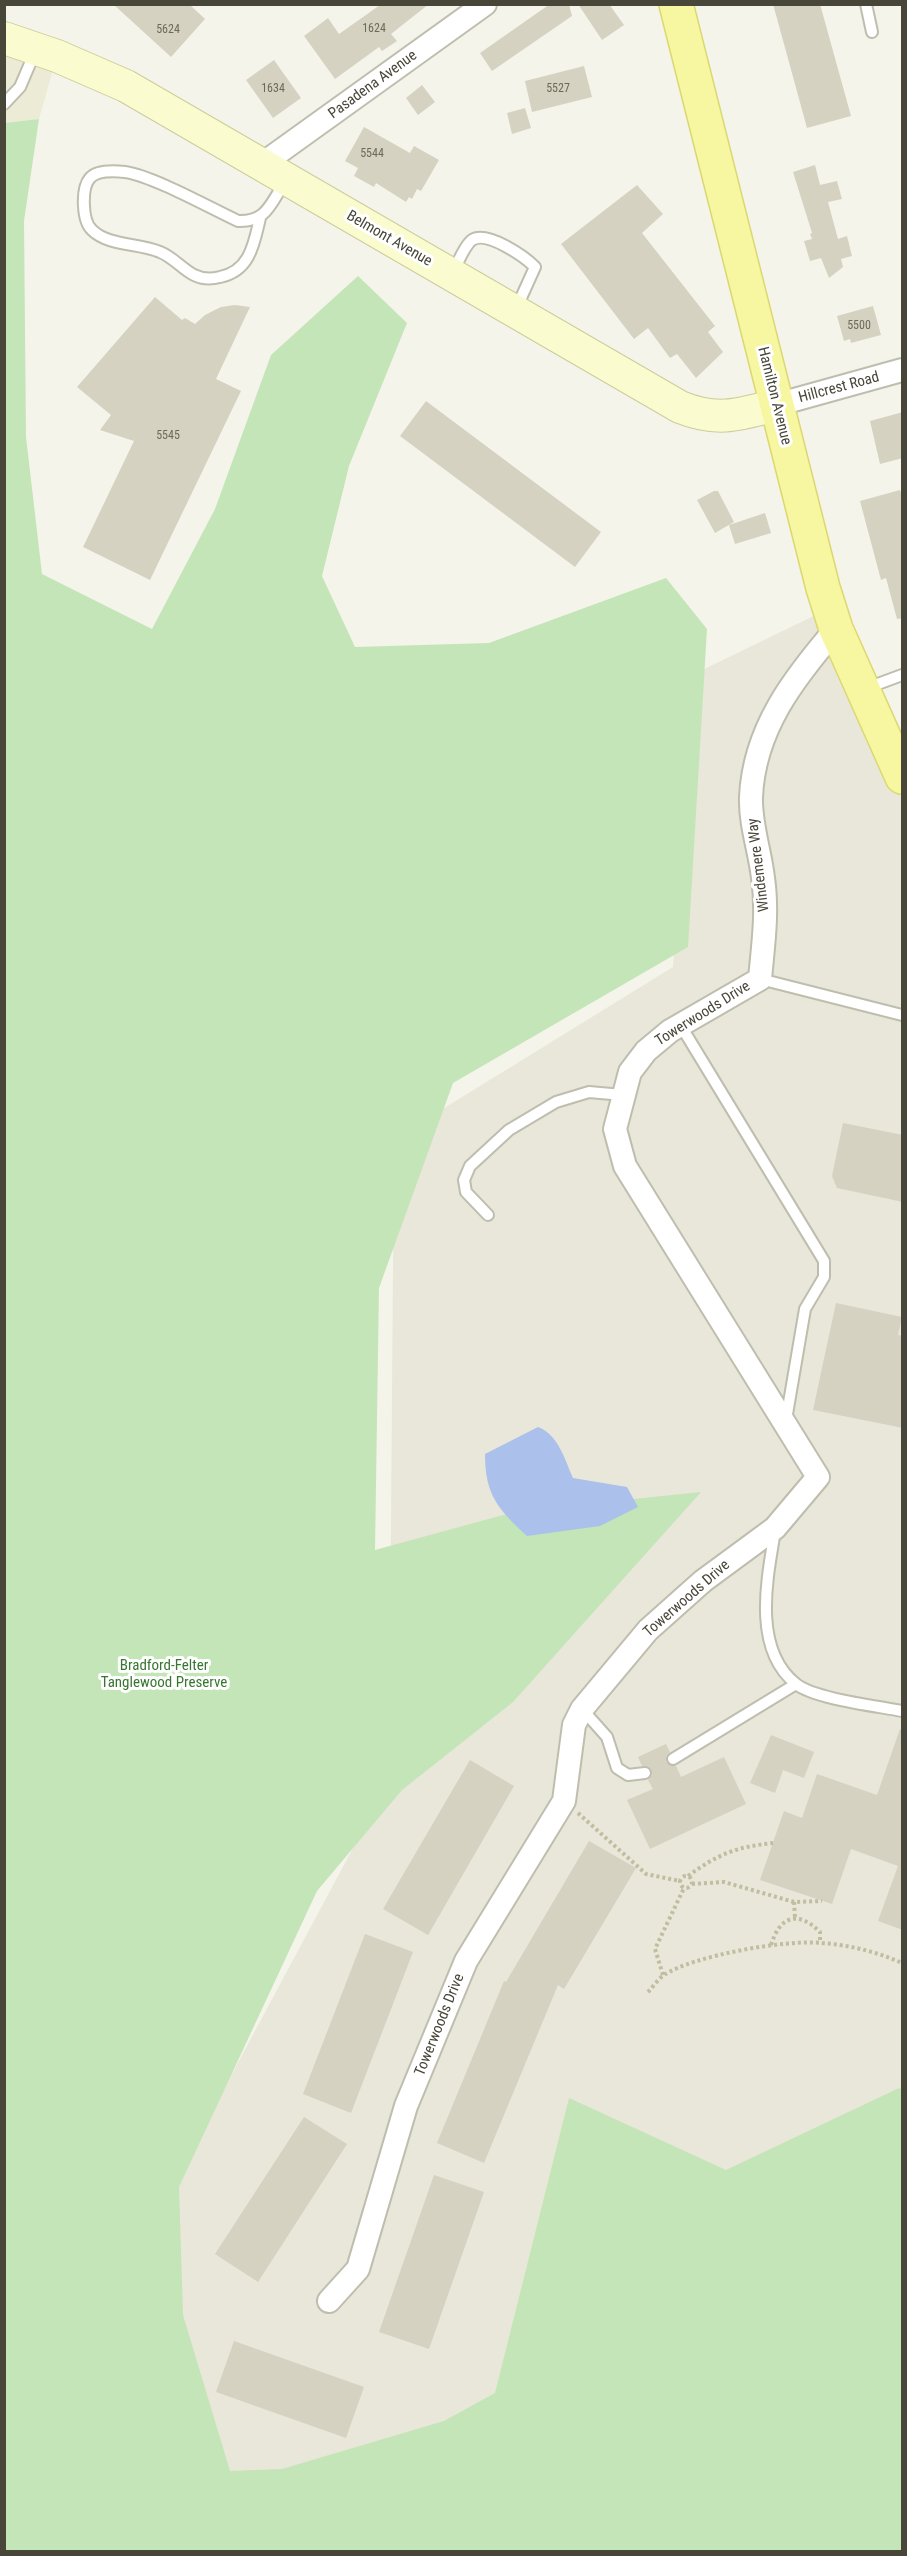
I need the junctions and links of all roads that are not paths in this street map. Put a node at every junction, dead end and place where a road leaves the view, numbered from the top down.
1 (485, 4) edge
2 (676, 4) edge
3 (866, 4) edge
4 (872, 32) dead end
5 (4, 38) edge
6 (36, 49) junction
7 (4, 104) edge
8 (274, 172) junction
9 (260, 218) junction
10 (452, 275) junction
11 (515, 312) junction
12 (903, 370) edge
13 (776, 405) junction
14 (836, 628) junction
15 (903, 675) edge
16 (864, 689) junction
17 (903, 777) edge
18 (760, 979) junction
19 (903, 1015) edge
20 (681, 1026) junction
21 (623, 1095) junction
22 (488, 1215) dead end
23 (785, 1424) junction
24 (775, 1528) junction
25 (796, 1684) junction
26 (582, 1710) junction
27 (903, 1712) edge
28 (673, 1759) dead end
29 (645, 1773) dead end
30 (329, 2301) dead end

1 - 8 street, Pasadena Avenue
2 - 13 main road, Hamilton Avenue
3 - 4 lane
5 - 6 street, Belmont Avenue
6 - 7 lane
6 - 8 street, Belmont Avenue
8 - 9 lane
8 - 10 street, Belmont Avenue
9 - 9 lane
10 - 11 street, Belmont Avenue
10 - 11 lane
11 - 13 street, Belmont Avenue
12 - 13 street, Hillcrest Road
13 - 14 main road, Hamilton Avenue
14 - 16 main road, Hamilton Avenue
14 - 18 street, Windemere Way
15 - 16 lane
16 - 17 main road, Hamilton Avenue
18 - 19 lane
18 - 20 street, Towerwoods Drive
20 - 21 street, Towerwoods Drive
20 - 23 lane
21 - 22 lane
21 - 23 street, Towerwoods Drive
23 - 24 street, Towerwoods Drive
24 - 25 lane
24 - 26 street, Towerwoods Drive
25 - 27 lane
25 - 28 lane
26 - 29 lane
26 - 30 street, Towerwoods Drive

